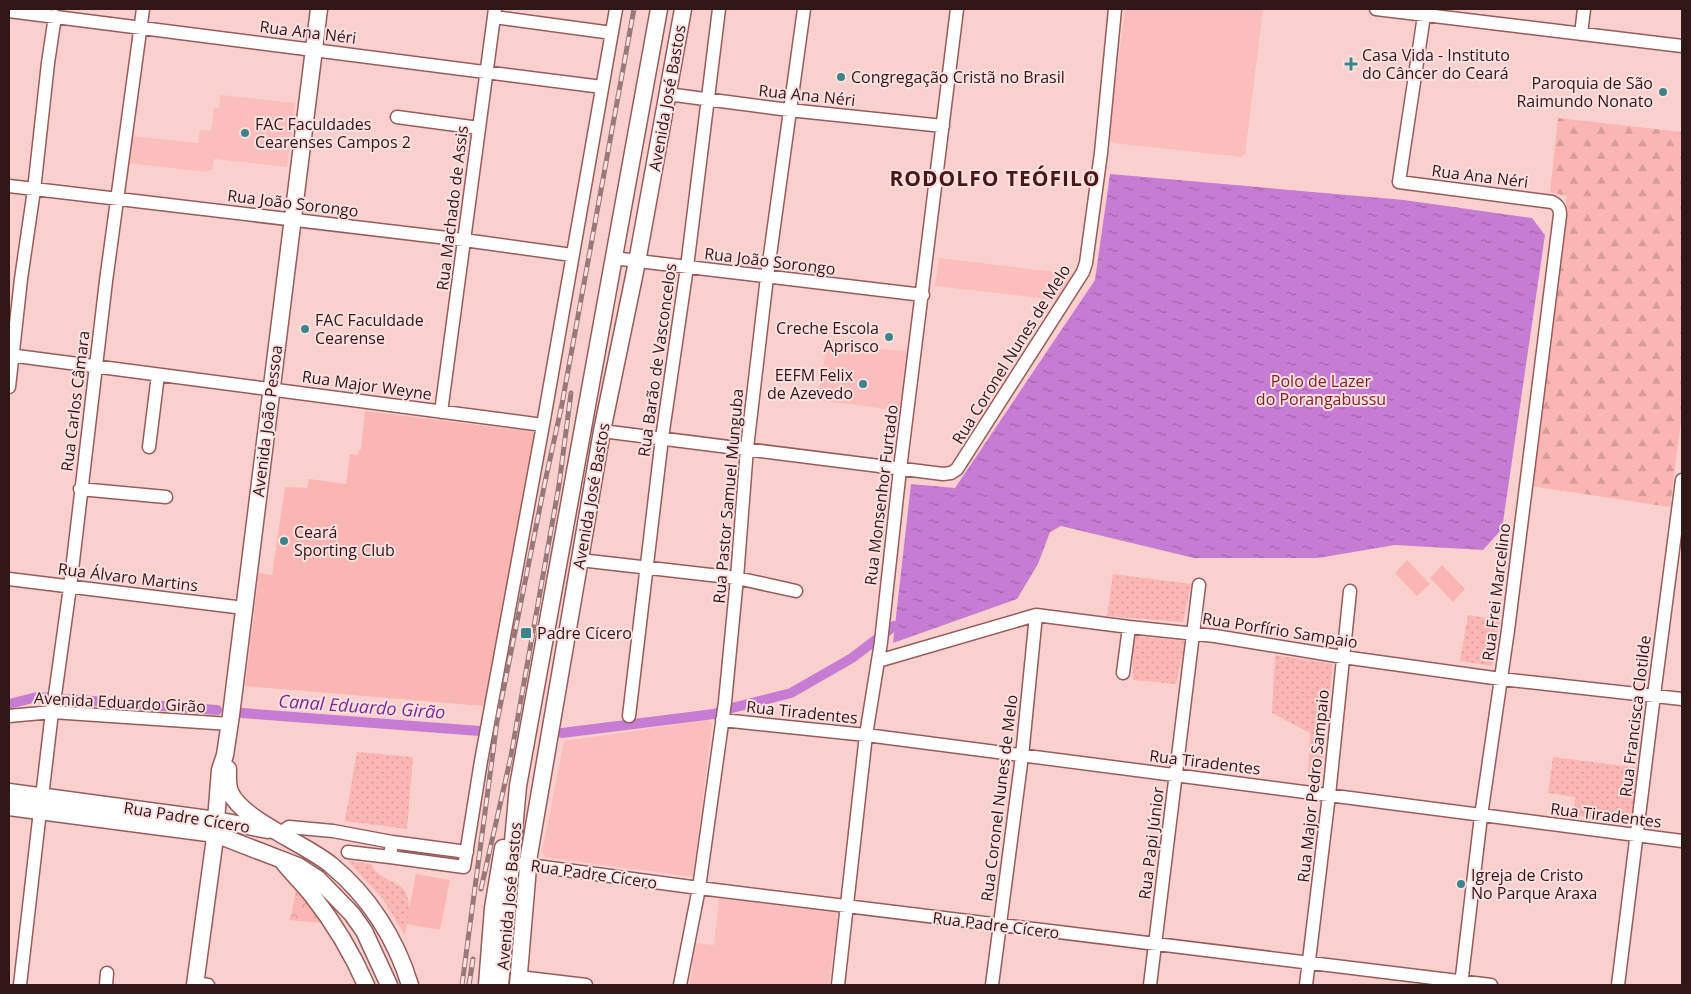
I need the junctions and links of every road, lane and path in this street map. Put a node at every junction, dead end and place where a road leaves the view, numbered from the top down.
1 (143, 9) edge
2 (319, 9) edge
3 (616, 9) edge
4 (658, 9) edge
5 (682, 9) edge
6 (718, 9) edge
7 (804, 9) edge
8 (957, 9) edge
9 (1115, 9) edge
10 (1376, 9) edge
11 (1584, 9) edge
12 (9, 11) edge
13 (1424, 12) edge
14 (494, 13) edge
15 (56, 16) junction
16 (141, 27) junction
17 (612, 33) junction
18 (1581, 34) junction
19 (1682, 46) edge
20 (314, 49) junction
21 (486, 71) junction
22 (602, 87) junction
23 (667, 94) junction
24 (707, 100) junction
25 (789, 110) junction
26 (397, 117) dead end
27 (943, 126) junction
28 (479, 128) junction
29 (9, 186) edge
30 (34, 190) junction
31 (117, 198) junction
32 (1557, 204) joint
33 (292, 220) junction
34 (464, 240) junction
35 (572, 255) junction
36 (613, 258) junction
37 (637, 262) junction
38 (687, 267) junction
39 (767, 277) junction
40 (922, 295) junction
41 (11, 355) edge
42 (96, 367) junction
43 (158, 375) junction
44 (9, 387) edge
45 (272, 389) junction
46 (441, 412) junction
47 (543, 425) junction
48 (602, 431) junction
49 (662, 438) junction
50 (150, 447) dead end
51 (747, 448) junction
52 (900, 469) junction
53 (1682, 480) edge
54 (80, 489) junction
55 (166, 497) dead end
56 (580, 560) junction
57 (647, 567) junction
58 (1676, 568) edge
59 (737, 578) junction
60 (9, 580) edge
61 (1199, 586) dead end
62 (70, 587) junction
63 (796, 591) dead end
64 (1350, 591) dead end
65 (244, 608) junction
66 (1036, 615) junction
67 (1130, 627) junction
68 (1192, 633) junction
69 (1343, 657) junction
70 (878, 661) junction
71 (1123, 673) dead end
72 (1501, 679) junction
73 (1654, 695) junction
74 (1682, 699) edge
75 (52, 709) junction
76 (9, 716) edge
77 (629, 716) dead end
78 (723, 717) junction
79 (230, 724) junction
80 (866, 735) junction
81 (226, 755) junction
82 (1022, 756) junction
83 (1176, 774) junction
84 (9, 792) edge
85 (1329, 794) junction
86 (41, 804) junction
87 (9, 807) edge
88 (1481, 816) junction
89 (215, 827) junction
90 (280, 833) junction
91 (1636, 835) junction
92 (1682, 841) edge
93 (392, 842) junction
94 (348, 852) dead end
95 (467, 852) junction
96 (390, 857) junction
97 (283, 861) junction
98 (513, 863) junction
99 (699, 888) junction
100 (848, 906) junction
101 (1000, 926) junction
102 (1156, 945) junction
103 (404, 963) junction
104 (1309, 963) junction
105 (518, 981) edge
106 (1461, 983) edge
107 (20, 985) edge
108 (200, 985) edge
109 (366, 985) edge
110 (389, 985) edge
111 (410, 985) edge
112 (418, 985) edge
113 (487, 985) edge
114 (500, 985) edge
115 (586, 985) edge
116 (680, 985) edge
117 (838, 985) edge
118 (992, 985) edge
119 (1150, 985) edge
120 (1306, 985) edge
121 (1491, 985) edge
122 (1618, 985) edge

1 - 16 street, Rua Carlos Câmara
2 - 20 main road, Avenida João Pessoa
3 - 17 street
4 - 36 main road, Avenida José Bastos
5 - 23 main road, Avenida José Bastos
6 - 24 street, Rua Barão de Vasconcelos
7 - 25 street, Rua Pastor Samuel Munguba
8 - 27 street, Rua Monsenhor Furtado
9 - 52 street, Rua Coronel Nunes de Melo
10 - 13 street
11 - 18 street
12 - 15 street, Rua Ana Néri
13 - 18 street
13 - 32 street, Rua Ana Néri
14 - 17 street
14 - 21 street, Rua Machado de Assis
15 - 16 street, Rua Ana Néri
15 - 30 street
16 - 20 street, Rua Ana Néri
16 - 31 street, Rua Carlos Câmara
17 - 22 street
18 - 19 street
20 - 21 street, Rua Ana Néri
20 - 33 main road, Avenida João Pessoa
21 - 22 street, Rua Ana Néri
21 - 28 street, Rua Machado de Assis
22 - 35 street
23 - 24 street, Rua Ana Néri
23 - 37 main road, Avenida José Bastos
24 - 25 street, Rua Ana Néri
24 - 38 street, Rua Barão de Vasconcelos
25 - 27 street, Rua Ana Néri
25 - 39 street, Rua Pastor Samuel Munguba
26 - 28 street
27 - 40 street, Rua Monsenhor Furtado
28 - 34 street, Rua Machado de Assis
29 - 30 street, Rua João Sorongo
30 - 31 street, Rua João Sorongo
30 - 41 street
31 - 33 street, Rua João Sorongo
31 - 42 street, Rua Carlos Câmara
32 - 72 street, Rua Frei Marcelino
33 - 34 street, Rua João Sorongo
33 - 45 main road, Avenida João Pessoa
34 - 35 street, Rua João Sorongo
34 - 46 street, Rua Machado de Assis
35 - 47 street
36 - 37 street, Rua João Sorongo
36 - 98 main road, Avenida José Bastos
37 - 38 street, Rua João Sorongo
37 - 48 main road, Avenida José Bastos
38 - 39 street, Rua João Sorongo
38 - 49 street, Rua Barão de Vasconcelos
39 - 40 street, Rua João Sorongo
39 - 51 street, Rua Pastor Samuel Munguba
40 - 52 street, Rua Monsenhor Furtado
41 - 42 street, Rua Major Weyne
41 - 44 street
42 - 43 street, Rua Major Weyne
42 - 54 street, Rua Carlos Câmara
43 - 45 street, Rua Major Weyne
43 - 50 street
45 - 46 street, Rua Major Weyne
45 - 65 main road, Avenida João Pessoa
46 - 47 street, Rua Major Weyne
47 - 95 street
48 - 49 street
48 - 56 main road, Avenida José Bastos
49 - 51 street
49 - 57 street, Rua Barão de Vasconcelos
51 - 52 street
51 - 59 street, Rua Pastor Samuel Munguba
52 - 70 street, Rua Monsenhor Furtado
53 - 58 street, Rua Francisca Clotilde
54 - 55 street
54 - 62 street, Rua Carlos Câmara
56 - 57 street
56 - 98 main road, Avenida José Bastos
57 - 59 street
57 - 77 street, Rua Barão de Vasconcelos
58 - 73 street, Rua Francisca Clotilde
59 - 63 street
59 - 78 street, Rua Pastor Samuel Munguba
60 - 62 street, Rua Álvaro Martins
61 - 68 street, Rua Papi Júnior
62 - 65 street, Rua Álvaro Martins
62 - 75 street, Rua Carlos Câmara
64 - 69 street, Rua Major Pedro Sampaio
65 - 79 main road, Avenida João Pessoa
66 - 67 street, Rua Porfírio Sampaio
66 - 70 street, Rua Porfírio Sampaio
66 - 82 street, Rua Coronel Nunes de Melo
67 - 68 street, Rua Porfírio Sampaio
67 - 71 street
68 - 69 street, Rua Porfírio Sampaio
68 - 83 street, Rua Papi Júnior
69 - 72 street, Rua Porfírio Sampaio
69 - 85 street, Rua Major Pedro Sampaio
70 - 80 street, Rua Monsenhor Furtado
72 - 73 street, Rua Porfírio Sampaio
72 - 88 street, Rua Frei Marcelino
73 - 74 street, Rua Porfírio Sampaio
73 - 91 street, Rua Francisca Clotilde
75 - 76 street, Avenida Eduardo Girão
75 - 79 street, Avenida Eduardo Girão
75 - 86 street, Rua Carlos Câmara
78 - 80 street, Rua Tiradentes
78 - 99 street, Rua Pastor Samuel Munguba
79 - 81 main road, Avenida João Pessoa
80 - 82 street, Rua Tiradentes
80 - 100 street, Rua Monsenhor Furtado
81 - 89 main road, Avenida João Pessoa
81 - 90 main road
82 - 83 street, Rua Tiradentes
82 - 101 street, Rua Coronel Nunes de Melo
83 - 85 street, Rua Tiradentes
83 - 102 street, Rua Papi Júnior
84 - 86 main road, Rua Padre Cícero
85 - 88 street, Rua Tiradentes
85 - 104 street, Rua Major Pedro Sampaio
86 - 87 main road, Rua Padre Cícero
86 - 89 main road, Rua Padre Cícero
86 - 107 street, Rua Carlos Câmara
88 - 91 street, Rua Tiradentes
88 - 106 street, Rua Frei Marcelino
89 - 90 main road, Rua Padre Cícero
89 - 97 main road, Rua Padre Cícero
89 - 108 main road, Avenida João Pessoa
90 - 93 street, Rua Padre Cícero
90 - 103 main road
91 - 92 street, Rua Tiradentes
91 - 122 street, Rua Francisca Clotilde
93 - 95 street, Rua Padre Cícero
93 - 96 street
94 - 96 street
95 - 96 street
97 - 109 main road
97 - 110 main road, Rua Padre Cícero
98 - 99 street, Rua Padre Cícero
98 - 105 main road, Avenida José Bastos
98 - 113 main road
98 - 114 main road, Avenida José Bastos
99 - 100 street, Rua Padre Cícero
99 - 116 street, Rua Pastor Samuel Munguba
100 - 101 street, Rua Padre Cícero
100 - 117 street, Rua Monsenhor Furtado
101 - 102 street, Rua Padre Cícero
101 - 118 street, Rua Coronel Nunes de Melo
102 - 104 street, Rua Padre Cícero
102 - 119 street, Rua Papi Júnior
103 - 111 main road
103 - 112 main road
104 - 106 street, Rua Padre Cícero
104 - 120 street, Rua Major Pedro Sampaio
105 - 115 street
106 - 121 street, Rua Padre Cícero

